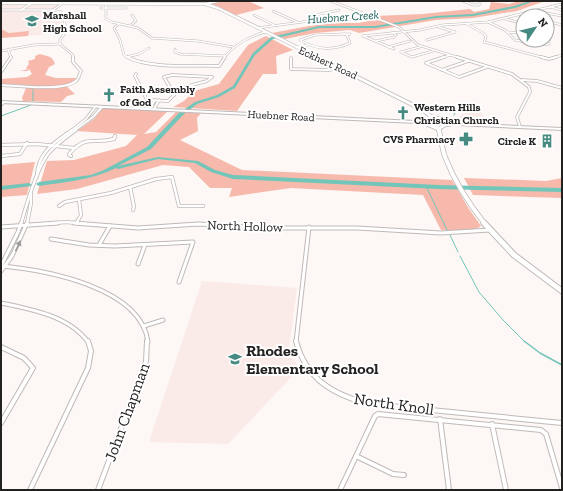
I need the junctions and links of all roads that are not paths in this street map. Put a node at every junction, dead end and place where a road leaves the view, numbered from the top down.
1 (5, 1) edge
2 (219, 1) edge
3 (331, 1) edge
4 (463, 1) edge
5 (481, 1) edge
6 (106, 2) edge
7 (179, 2) edge
8 (212, 2) junction
9 (2, 3) edge
10 (32, 3) junction
11 (63, 3) junction
12 (197, 3) junction
13 (205, 4) junction
14 (562, 4) edge
15 (211, 6) junction
16 (548, 6) junction
17 (101, 8) dead end
18 (105, 8) junction
19 (126, 8) dead end
20 (543, 8) edge
21 (1, 10) edge
22 (20, 10) junction
23 (53, 10) junction
24 (339, 10) dead end
25 (562, 10) edge
26 (273, 11) dead end
27 (132, 15) dead end
28 (254, 15) dead end
29 (353, 16) dead end
30 (370, 16) junction
31 (515, 16) edge
32 (358, 18) junction
33 (505, 18) junction
34 (325, 19) junction
35 (515, 21) edge
36 (297, 22) junction
37 (488, 22) junction
38 (119, 24) junction
39 (467, 24) junction
40 (131, 25) junction
41 (275, 25) junction
42 (438, 26) junction
43 (257, 28) junction
44 (405, 31) junction
45 (265, 32) junction
46 (392, 32) junction
47 (507, 32) junction
48 (515, 32) edge
49 (175, 35) dead end
50 (238, 38) dead end
51 (172, 39) junction
52 (515, 39) edge
53 (242, 40) junction
54 (427, 40) dead end
55 (410, 41) junction
56 (375, 42) junction
57 (60, 44) junction
58 (309, 45) junction
59 (233, 47) junction
60 (388, 47) junction
61 (421, 47) junction
62 (148, 48) dead end
63 (296, 48) junction
64 (8, 49) junction
65 (175, 49) dead end
66 (394, 50) dead end
67 (434, 50) junction
68 (1, 51) edge
69 (450, 55) junction
70 (562, 55) edge
71 (225, 56) junction
72 (126, 57) junction
73 (291, 58) dead end
74 (469, 61) junction
75 (488, 66) junction
76 (338, 68) junction
77 (442, 70) junction
78 (1, 72) edge
79 (136, 74) dead end
80 (522, 80) junction
81 (1, 85) edge
82 (562, 88) edge
83 (178, 91) junction
84 (155, 100) junction
85 (159, 100) junction
86 (2, 103) edge
87 (96, 106) junction
88 (102, 106) junction
89 (151, 109) junction
90 (428, 114) junction
91 (422, 122) junction
92 (436, 123) junction
93 (451, 124) junction
94 (520, 127) junction
95 (438, 128) junction
96 (562, 129) edge
97 (116, 136) dead end
98 (27, 143) junction
99 (1, 145) edge
100 (52, 145) junction
101 (56, 145) junction
102 (74, 148) junction
103 (1, 156) edge
104 (71, 156) dead end
105 (37, 176) junction
106 (130, 187) junction
107 (31, 194) junction
108 (79, 200) junction
109 (59, 206) dead end
110 (203, 206) dead end
111 (133, 210) dead end
112 (77, 222) junction
113 (26, 224) junction
114 (20, 225) junction
115 (110, 226) junction
116 (1, 227) edge
117 (309, 227) junction
118 (490, 230) junction
119 (51, 239) dead end
120 (145, 245) junction
121 (99, 246) junction
122 (138, 264) dead end
123 (1, 266) edge
124 (6, 267) junction
125 (1, 272) edge
126 (178, 282) dead end
127 (562, 291) edge
128 (1, 303) edge
129 (163, 320) dead end
130 (144, 326) junction
131 (1, 347) edge
132 (440, 418) junction
133 (1, 423) edge
134 (492, 424) junction
135 (562, 424) edge
136 (356, 456) junction
137 (404, 475) dead end
138 (562, 488) edge
139 (30, 490) edge
140 (98, 490) edge
141 (340, 490) edge
142 (449, 490) edge
143 (506, 490) edge

1 - 9 street
2 - 8 street
3 - 30 street
4 - 5 street
6 - 7 main road, Eckhert Road
6 - 11 main road, Eckhert Road
6 - 18 street
7 - 12 main road, Eckhert Road
8 - 12 main road
8 - 13 street
8 - 15 main road
9 - 10 main road, Eckhert Road
10 - 11 main road, Eckhert Road
10 - 22 street
11 - 23 street
12 - 13 main road, Eckhert Road
13 - 15 main road, Eckhert Road
14 - 16 street
15 - 43 main road, Eckhert Road
16 - 20 street
16 - 25 street
17 - 18 street
18 - 19 street
18 - 38 street
21 - 22 street
22 - 23 street
23 - 57 street
24 - 34 street
26 - 36 street
27 - 40 street
28 - 41 street
29 - 32 street
30 - 32 street
30 - 44 street
31 - 33 street
32 - 34 street
33 - 35 street
33 - 37 street
34 - 36 street
36 - 41 street
37 - 39 street
37 - 47 street
38 - 40 street
38 - 72 street
39 - 42 street
39 - 70 street
40 - 51 street
41 - 43 street
42 - 44 street
42 - 54 street
43 - 45 main road, Eckhert Road
44 - 46 street
44 - 55 street
45 - 53 street
45 - 63 main road, Eckhert Road
46 - 56 street
46 - 56 street
47 - 48 street
47 - 52 street
49 - 51 street
50 - 53 street
51 - 59 street
53 - 59 street
55 - 60 street
55 - 61 street
56 - 60 street
57 - 64 street
57 - 81 street
58 - 58 street
58 - 63 street
59 - 71 street
60 - 66 street
61 - 67 street
61 - 67 street
62 - 72 street
63 - 76 main road, Eckhert Road
64 - 68 street
64 - 78 street
65 - 71 street
67 - 69 street
69 - 74 street
69 - 77 street
71 - 72 street
73 - 76 street
74 - 75 street
74 - 77 street
75 - 77 street
75 - 80 street
76 - 90 main road, Eckhert Road
79 - 84 street
80 - 82 street
80 - 94 street
83 - 83 street
83 - 85 street
84 - 85 street
84 - 89 street
85 - 89 street
86 - 87 main road, Huebner Road
87 - 88 main road, Huebner Road
87 - 100 street
88 - 89 main road, Huebner Road
88 - 101 street
89 - 91 main road, Huebner Road
90 - 91 main road
90 - 92 main road, Eckhert Road
90 - 93 main road
91 - 92 main road, Huebner Road
91 - 95 main road
92 - 93 main road, Huebner Road
92 - 95 main road, Eckhert Road
93 - 94 main road, Huebner Road
93 - 95 main road
94 - 96 main road, Huebner Road
95 - 118 main road, Eckhert Road
97 - 102 street
98 - 99 street
98 - 100 street
98 - 103 street
100 - 101 street
100 - 105 street
101 - 102 street
101 - 105 street
102 - 104 street
105 - 107 street
106 - 108 street
106 - 110 street
106 - 111 street
107 - 113 street
107 - 114 street
108 - 109 street
108 - 112 street
112 - 113 street, North Hollow
112 - 115 street, North Hollow
113 - 114 street, North Hollow
124 -> 113 street
114 - 116 street, North Hollow
114 - 123 street
115 - 117 street, North Hollow
115 - 121 street
117 - 118 street, North Hollow
117 - 135 street, North Knoll
118 - 127 main road, Eckhert Road
119 - 121 street
120 - 121 street
120 - 122 street
120 - 126 street
123 - 124 street, John Chapman
124 - 125 street
124 - 130 street, John Chapman
128 - 139 street
129 - 130 street
130 - 140 street, John Chapman
131 - 133 street
132 - 134 street
132 - 136 street
132 - 142 street
134 - 138 street
134 - 143 street
136 - 137 street
136 - 141 street

